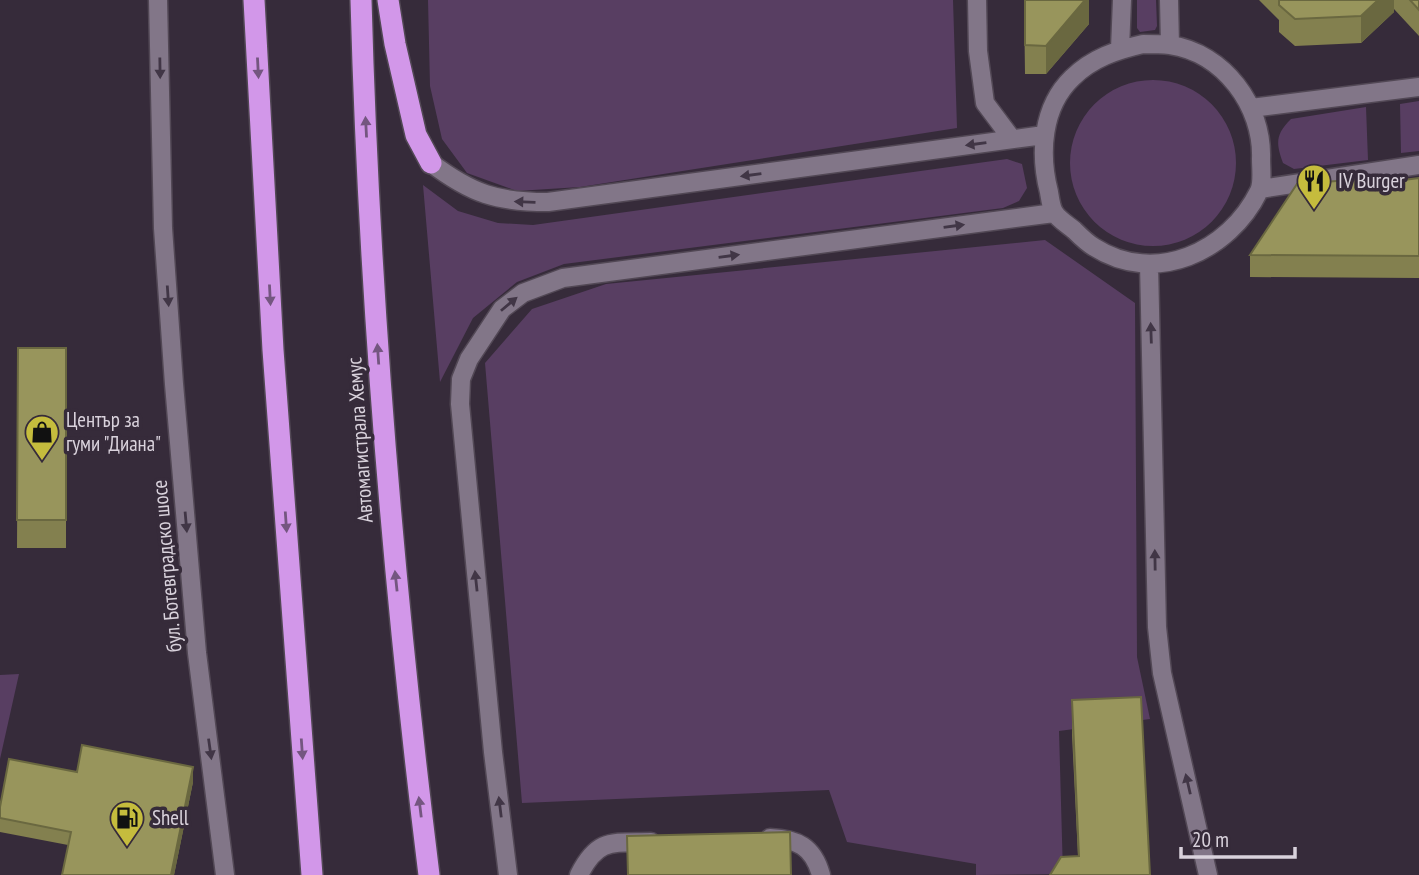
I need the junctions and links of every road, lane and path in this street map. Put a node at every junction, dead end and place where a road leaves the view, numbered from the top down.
1 (158, 0) edge
2 (254, 0) edge
3 (361, 0) edge
4 (388, 0) edge
5 (977, 0) edge
6 (1122, 0) edge
7 (1169, 0) edge
8 (1170, 45) junction
9 (1120, 49) junction
10 (1419, 87) edge
11 (1251, 108) junction
12 (1044, 135) junction
13 (1012, 139) junction
14 (431, 163) joint
15 (1419, 165) edge
16 (1260, 188) junction
17 (1054, 213) junction
18 (1149, 264) junction
19 (754, 838) edge
20 (671, 841) edge
21 (225, 875) edge
22 (312, 875) edge
23 (429, 875) edge
24 (508, 875) edge
25 (579, 875) edge
26 (821, 875) edge
27 (1208, 875) edge

1 -> 21 street, бул. Ботевградско шосе
2 -> 22 highway
23 -> 3 highway, Автомагистрала Хемус
4 - 14 highway
5 - 13 street
6 - 9 street
7 - 8 street
8 - 9 street
8 - 11 street
9 - 12 street
10 - 11 street
11 - 16 street
12 - 13 street
12 - 17 street
13 -> 14 street
15 - 16 street
16 - 18 street
17 - 18 street
24 -> 17 street
27 -> 18 street
19 - 26 street
20 - 25 street

